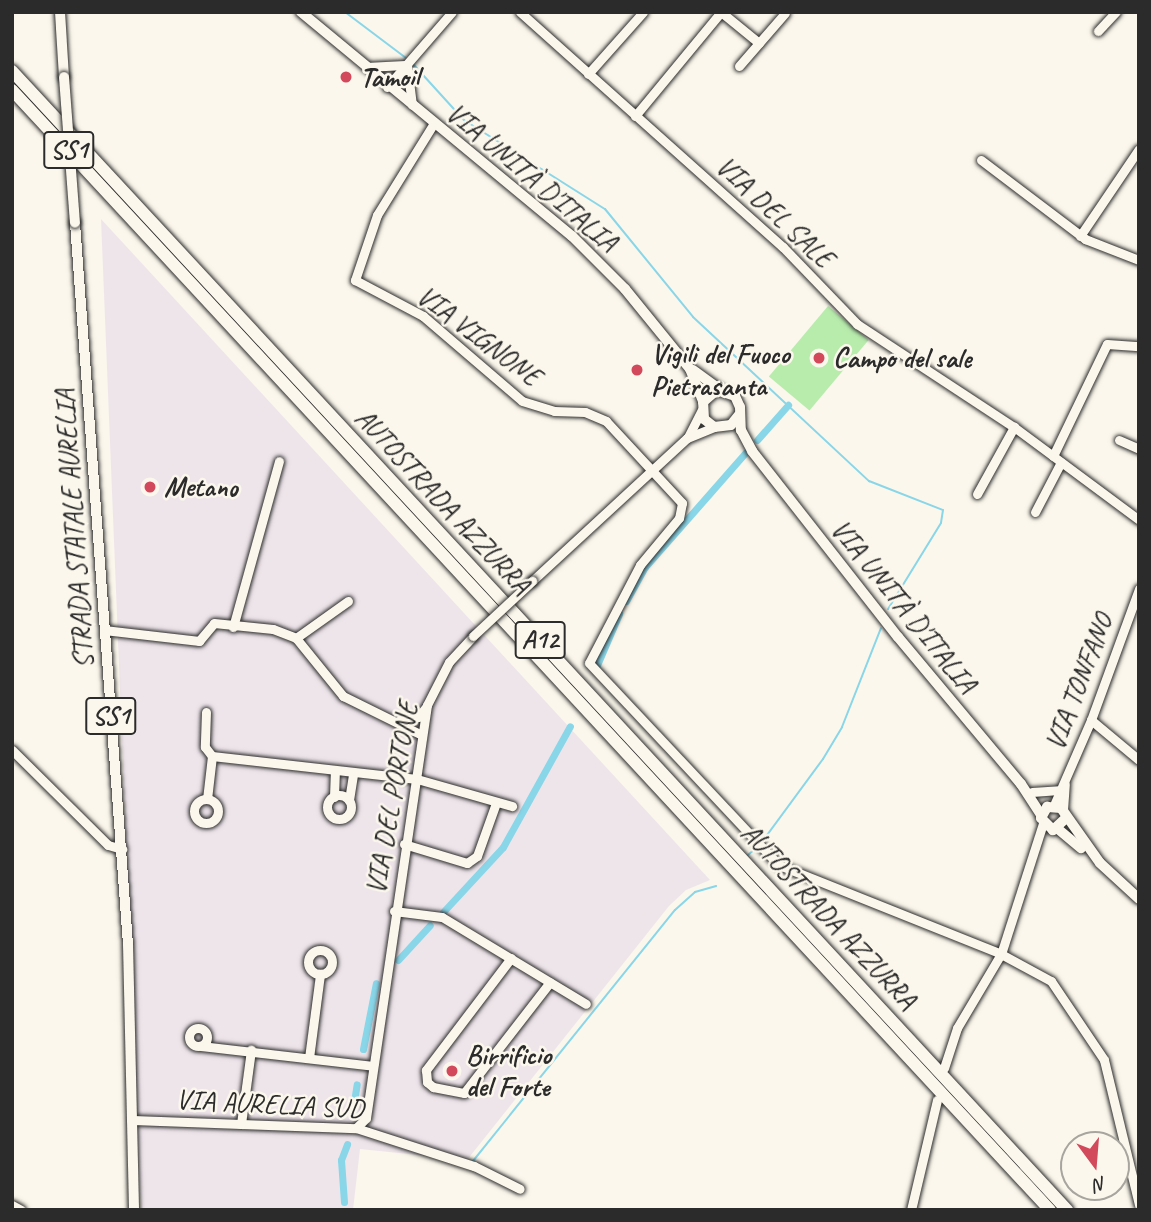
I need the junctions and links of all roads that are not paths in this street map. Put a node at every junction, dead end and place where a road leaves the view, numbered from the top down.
1 (60, 12) edge
2 (300, 12) edge
3 (452, 12) edge
4 (643, 12) edge
5 (721, 12) edge
6 (1116, 12) edge
7 (785, 13) edge
8 (524, 14) edge
9 (1098, 31) dead end
10 (758, 43) junction
11 (407, 65) junction
12 (739, 66) dead end
13 (363, 67) junction
14 (12, 71) edge
15 (588, 74) junction
16 (387, 87) junction
17 (12, 90) edge
18 (413, 106) junction
19 (635, 116) junction
20 (434, 123) junction
21 (1139, 149) edge
22 (981, 160) dead end
23 (1080, 236) junction
24 (1139, 261) edge
25 (1139, 346) edge
26 (691, 369) junction
27 (721, 390) junction
28 (702, 406) junction
29 (739, 415) junction
30 (716, 427) junction
31 (1014, 427) junction
32 (687, 438) junction
33 (1119, 440) dead end
34 (1139, 449) edge
35 (752, 451) junction
36 (1057, 459) junction
37 (279, 461) dead end
38 (652, 471) junction
39 (977, 494) dead end
40 (1035, 512) dead end
41 (1137, 517) edge
42 (1139, 589) edge
43 (348, 601) dead end
44 (233, 626) junction
45 (104, 630) junction
46 (296, 638) junction
47 (427, 705) junction
48 (206, 712) dead end
49 (386, 718) junction
50 (1091, 720) junction
51 (422, 735) junction
52 (12, 750) edge
53 (212, 757) junction
54 (1139, 760) edge
55 (335, 772) junction
56 (353, 774) junction
57 (416, 779) junction
58 (1021, 784) junction
59 (1062, 786) junction
60 (1032, 792) junction
61 (334, 797) junction
62 (207, 799) dead end
63 (349, 800) junction
64 (496, 803) junction
65 (512, 806) dead end
66 (1058, 810) junction
67 (1042, 819) junction
68 (1056, 829) junction
69 (404, 844) junction
70 (1039, 847) junction
71 (122, 849) junction
72 (1100, 863) junction
73 (1138, 894) edge
74 (394, 911) junction
75 (1001, 954) junction
76 (511, 958) junction
77 (320, 974) dead end
78 (550, 982) junction
79 (586, 1003) dead end
80 (201, 1046) dead end
81 (251, 1050) junction
82 (309, 1058) junction
83 (373, 1066) junction
84 (944, 1068) dead end
85 (937, 1100) dead end
86 (133, 1120) junction
87 (241, 1124) junction
88 (356, 1128) junction
89 (1136, 1174) edge
90 (520, 1189) dead end
91 (12, 1205) edge
92 (1139, 1205) edge
93 (22, 1210) edge
94 (134, 1210) edge
95 (911, 1210) edge
96 (1050, 1210) edge
97 (1067, 1210) edge

1 - 45 main road, STRADA STATALE AURELIA / SS1, bridge
2 - 13 main road, VIA UNITÀ D'ITALIA
3 - 11 street
4 - 15 street
5 - 10 street
5 - 19 street
6 - 9 street
7 - 10 street
8 - 15 street, VIA DEL SALE
10 - 12 street
11 - 13 street
11 - 16 street
11 - 18 street
13 - 16 main road, VIA UNITÀ D'ITALIA
14 - 97 highway, AUTOSTRADA AZZURRA / A12
15 - 19 street, VIA DEL SALE
16 - 18 main road, VIA UNITÀ D'ITALIA
17 - 96 highway, AUTOSTRADA AZZURRA / A12
18 - 20 main road, VIA UNITÀ D'ITALIA
19 - 31 street, VIA DEL SALE
20 - 26 main road, VIA UNITÀ D'ITALIA
20 - 38 street, VIA VIGNONE
21 - 23 street
22 - 23 street
23 - 24 street
25 - 36 street
26 - 27 main road
26 - 28 main road, VIA UNITÀ D'ITALIA
27 - 28 main road
27 - 29 main road
28 - 30 main road
28 - 32 street
29 - 30 main road
29 - 35 main road, VIA UNITÀ D'ITALIA
30 - 32 street, VIA DEL PORTONE
30 - 35 main road
31 - 36 street, VIA DEL SALE
31 - 39 street
32 - 38 street, VIA DEL PORTONE
33 - 34 street
35 - 58 main road, VIA UNITÀ D'ITALIA
36 - 40 street
36 - 41 street, VIA DEL SALE
37 - 44 street
38 - 47 street, VIA DEL PORTONE, bridge
38 - 75 street
42 - 50 street, VIA TONFANO
43 - 46 street
44 - 45 street
44 - 46 street
45 - 71 main road, STRADA STATALE AURELIA / SS1
46 - 49 street
47 - 49 street
47 - 51 street, VIA DEL PORTONE
48 - 53 street
49 - 51 street
50 - 54 street
50 - 59 street, VIA TONFANO
51 - 57 street, VIA DEL PORTONE
52 - 71 street
53 - 55 street
53 - 62 street
55 - 56 street
55 - 61 street
56 - 57 street
56 - 63 street
57 - 64 street
57 - 69 street, VIA DEL PORTONE
58 - 60 main road
58 - 67 main road
59 - 60 street, VIA TONFANO
59 - 66 street
60 - 66 main road
61 - 63 street
61 - 63 street
64 - 65 street
64 - 69 street
66 - 67 main road
66 - 68 main road
66 - 72 main road
67 - 68 main road
67 - 70 street
68 - 70 street
68 - 72 main road
69 - 74 street, VIA DEL PORTONE
70 - 75 street
71 - 86 main road, STRADA STATALE AURELIA / SS1
72 - 73 main road
74 - 76 street
74 - 83 street, VIA DEL PORTONE
75 - 84 street
75 - 89 street
76 - 78 street
76 - 78 street
77 - 82 street
78 - 79 street
80 - 81 street
81 - 82 street
81 - 87 street
82 - 83 street
83 - 88 street, VIA DEL PORTONE
85 - 95 street
86 - 87 street, VIA AURELIA SUD
86 - 94 main road, STRADA STATALE AURELIA / SS1
87 - 88 street, VIA AURELIA SUD
88 - 90 street, VIA AURELIA SUD
89 - 92 street
91 - 93 street

